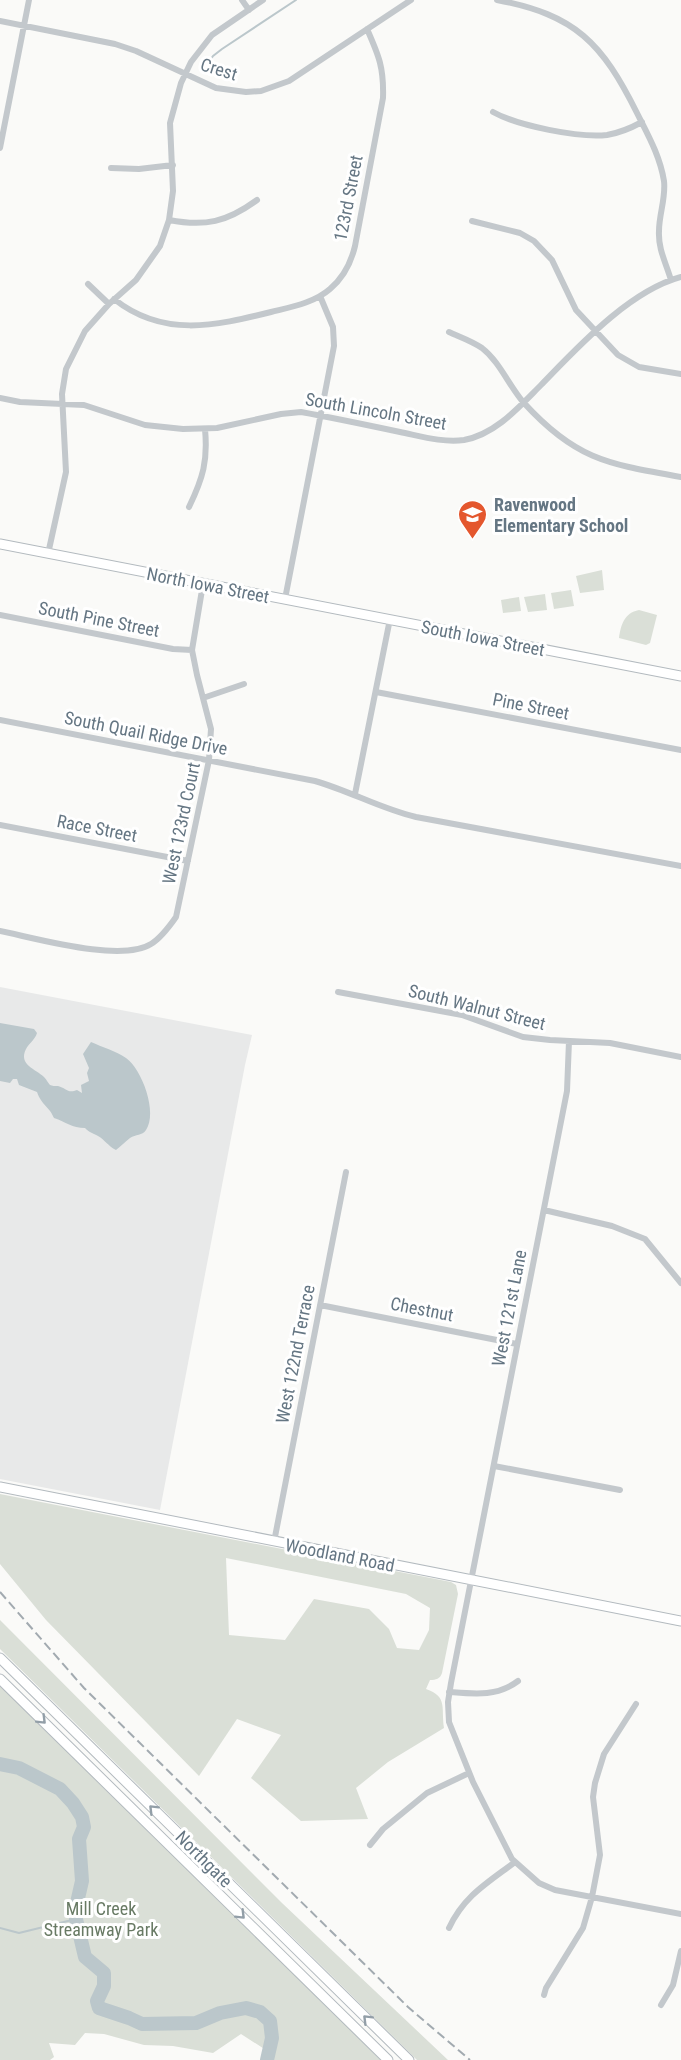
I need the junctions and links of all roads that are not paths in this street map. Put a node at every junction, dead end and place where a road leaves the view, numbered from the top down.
1 (29, 0) edge
2 (242, 0) edge
3 (263, 0) edge
4 (411, 0) edge
5 (497, 0) edge
6 (516, 2) edge
7 (249, 10) junction
8 (0, 21) edge
9 (24, 26) junction
10 (367, 29) junction
11 (185, 74) junction
12 (493, 112) dead end
13 (642, 122) junction
14 (0, 148) edge
15 (173, 165) junction
16 (111, 168) dead end
17 (257, 200) dead end
18 (169, 220) junction
19 (472, 221) dead end
20 (681, 277) edge
21 (672, 280) junction
22 (88, 284) dead end
23 (321, 296) junction
24 (111, 302) junction
25 (449, 332) dead end
26 (598, 334) junction
27 (681, 374) edge
28 (0, 398) edge
29 (524, 402) junction
30 (62, 403) junction
31 (320, 415) junction
32 (205, 429) junction
33 (681, 477) edge
34 (189, 507) dead end
35 (0, 544) edge
36 (48, 554) junction
37 (203, 584) junction
38 (285, 599) junction
39 (0, 615) edge
40 (390, 620) junction
41 (192, 650) junction
42 (681, 676) edge
43 (244, 684) dead end
44 (376, 692) junction
45 (203, 698) junction
46 (0, 720) edge
47 (681, 750) edge
48 (209, 760) junction
49 (355, 794) junction
50 (0, 825) edge
51 (188, 861) junction
52 (681, 866) edge
53 (0, 931) edge
54 (339, 992) dead end
55 (569, 1041) junction
56 (681, 1057) edge
57 (346, 1172) dead end
58 (544, 1210) junction
59 (681, 1283) edge
60 (320, 1305) junction
61 (517, 1344) junction
62 (494, 1466) junction
63 (0, 1487) edge
64 (620, 1490) dead end
65 (274, 1542) junction
66 (472, 1580) junction
67 (681, 1621) edge
68 (0, 1658) edge
69 (0, 1678) edge
70 (518, 1681) dead end
71 (449, 1692) junction
72 (636, 1704) dead end
73 (469, 1773) junction
74 (370, 1845) dead end
75 (515, 1862) junction
76 (592, 1897) junction
77 (681, 1914) edge
78 (449, 1928) dead end
79 (681, 1951) edge
80 (544, 1995) dead end
81 (661, 2005) dead end
82 (388, 2060) edge
83 (409, 2060) edge

1 - 9 street
2 - 7 street
3 - 7 street
4 - 10 street, Crest
5 - 6 street
6 - 13 street
7 - 11 street
8 - 9 street, Crest
9 - 11 street, Crest
9 - 14 street
10 - 11 street, Crest
10 - 23 street, 123rd Street
11 - 15 street
12 - 13 street
13 - 21 street
15 - 16 street
15 - 18 street
17 - 18 street
18 - 24 street
19 - 26 street
20 - 21 street, South Lincoln Street
21 - 26 street, South Lincoln Street
22 - 24 street
23 - 24 street
23 - 31 street, North Iowa Street
24 - 30 street
25 - 29 street
26 - 27 street
26 - 29 street, South Lincoln Street
28 - 30 street, South Lincoln Street
29 - 31 street, South Lincoln Street
29 - 33 street
30 - 32 street, South Lincoln Street
30 - 36 street
31 - 32 street, South Lincoln Street
31 - 38 street, North Iowa Street
32 - 34 street
35 - 36 main road, North Iowa Street
36 - 37 main road, North Iowa Street
37 - 38 main road, North Iowa Street
37 - 41 street, West 123rd Court
38 - 40 main road, South Iowa Street
39 - 41 street, South Pine Street
40 - 42 main road, South Iowa Street
40 - 44 street
41 - 45 street, West 123rd Court
43 - 45 street
44 - 47 street, Pine Street
44 - 49 street
45 - 48 street, West 123rd Court
46 - 48 street, South Quail Ridge Drive
48 - 49 street, South Quail Ridge Drive
48 - 51 street, West 123rd Court
49 - 52 street, South Quail Ridge Drive
50 - 51 street, Race Street
51 - 53 street, West 123rd Court
54 - 55 street, South Walnut Street
55 - 56 street, South Walnut Street
55 - 58 street, West 121st Lane
57 - 60 street, West 122nd Terrace
58 - 59 street
58 - 61 street, West 121st Lane
60 - 61 street, Chestnut
60 - 65 street, West 122nd Terrace
61 - 62 street, West 121st Lane
62 - 64 street
62 - 66 street, West 121st Lane
63 - 65 main road, Woodland Road
65 - 66 main road, Woodland Road
66 - 67 main road, Woodland Road
66 - 71 street, West 121st Lane
83 -> 68 main road, Northgate
69 -> 82 main road, Northgate
70 - 71 street
71 - 73 street, West 121st Lane
72 - 76 street
73 - 74 street
73 - 75 street, West 121st Lane
75 - 76 street
75 - 78 street
76 - 77 street
76 - 80 street
79 - 81 street

